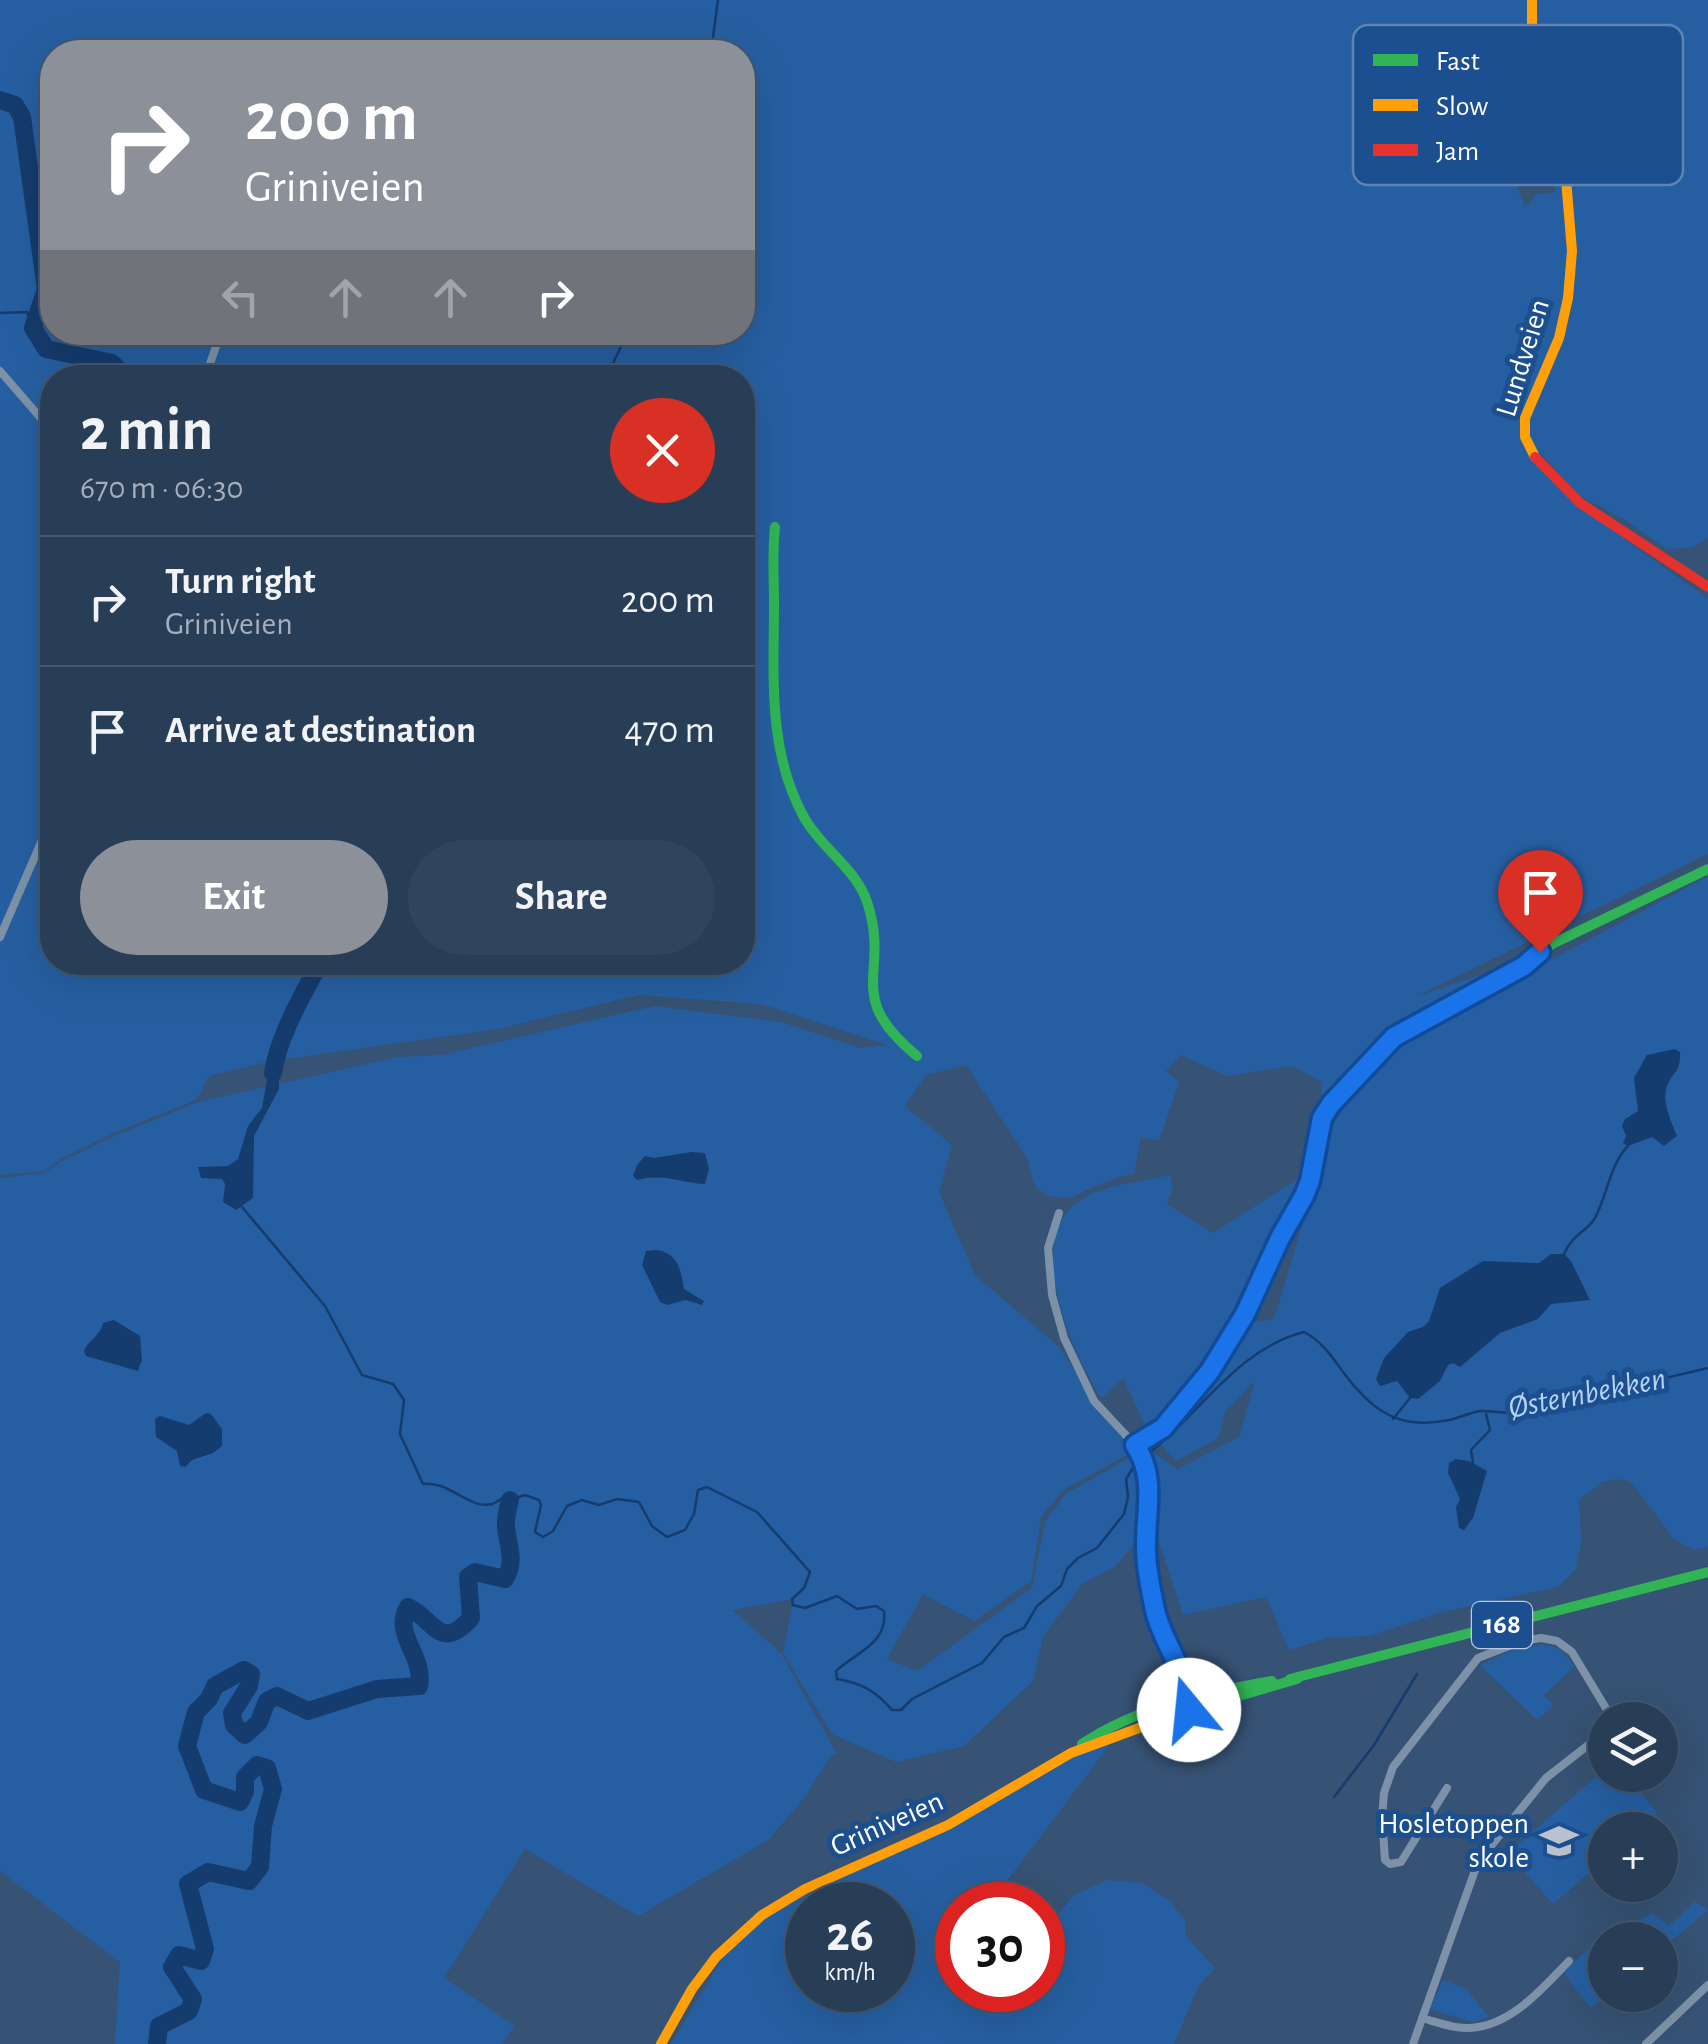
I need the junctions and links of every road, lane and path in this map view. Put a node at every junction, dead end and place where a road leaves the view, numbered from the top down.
1 (1532, 0) edge
2 (1529, 25) edge
3 (1567, 185) edge
4 (0, 370) edge
5 (40, 417) edge
6 (775, 526) dead end
7 (1708, 587) edge
8 (40, 844) edge
9 (1708, 869) edge
10 (0, 937) edge
11 (916, 1056) dead end
12 (1059, 1213) dead end
13 (1140, 1453) junction
14 (1708, 1572) edge
15 (1176, 1666) junction
16 (1178, 1702) junction
17 (1603, 1702) edge
18 (1191, 1704) junction
19 (1588, 1745) edge
20 (1071, 1753) junction
21 (1447, 1788) dead end
22 (1569, 1960) dead end
23 (1708, 1984) edge
24 (1422, 2018) junction
25 (660, 2044) edge
26 (1413, 2044) edge
27 (1646, 2044) edge

1 - 2 street, Lundveien
3 - 7 street, Lundveien
4 - 5 street
6 - 11 street
8 - 10 street
9 - 13 street
12 - 13 street
13 - 15 street
14 - 18 street, Griniveien / 168
15 - 16 street
15 - 18 street
16 - 18 street, Griniveien / 168
16 - 20 street, Griniveien / 168
17 - 21 street
18 - 20 street, Griniveien / 168
19 - 24 street
20 - 25 street, Griniveien / 168
22 - 24 street
23 - 27 street
24 - 26 street

